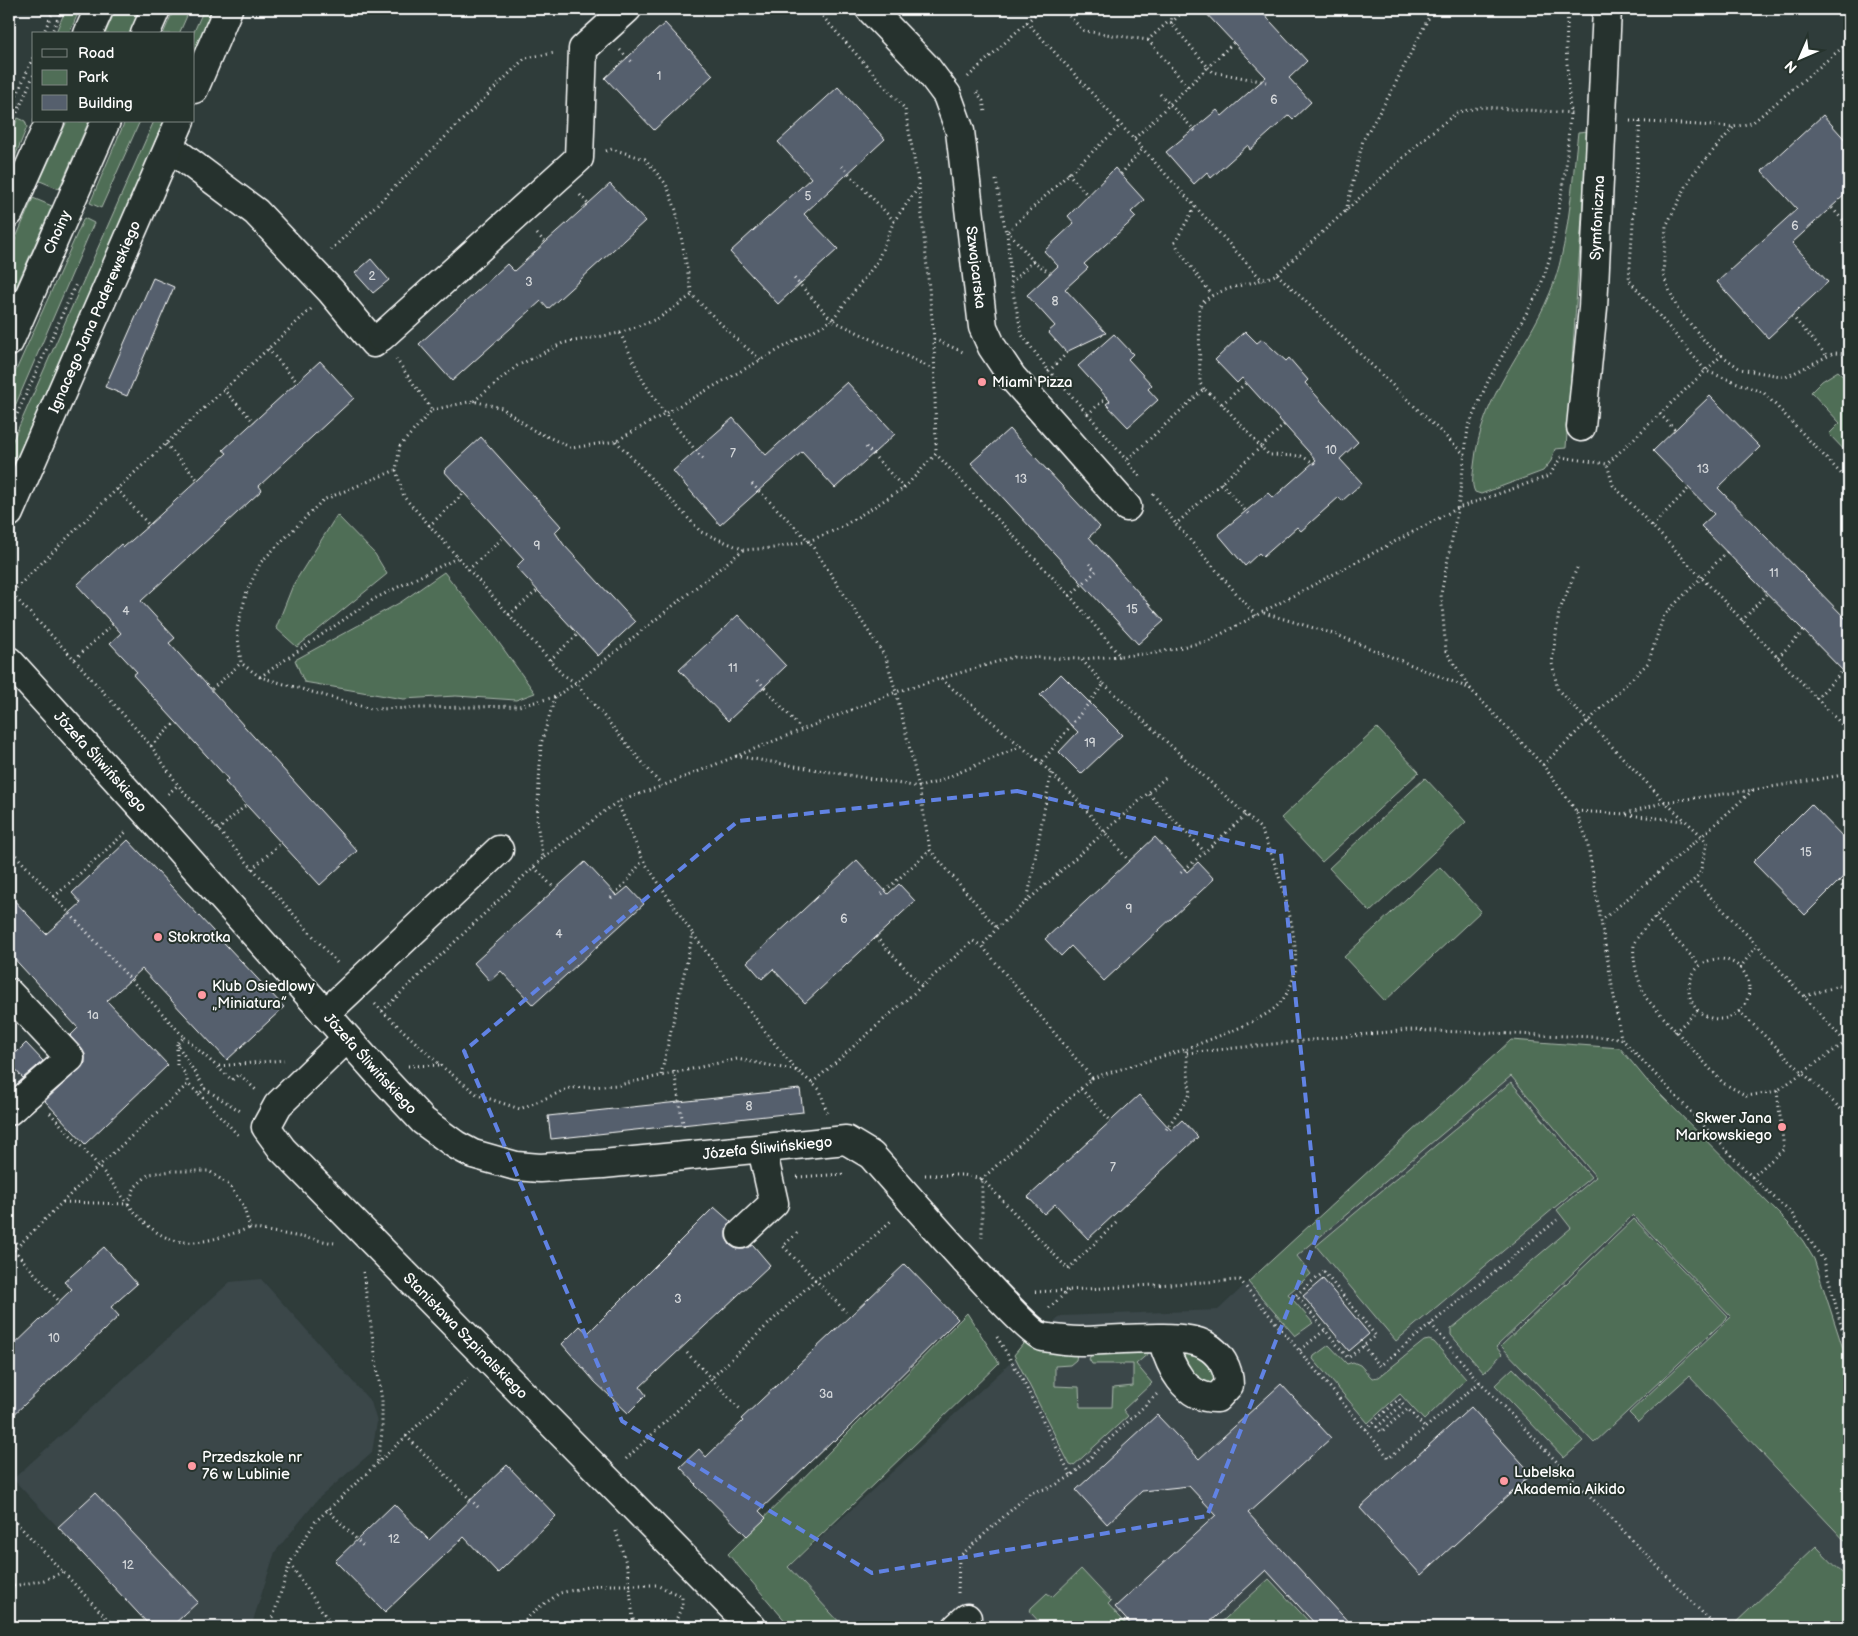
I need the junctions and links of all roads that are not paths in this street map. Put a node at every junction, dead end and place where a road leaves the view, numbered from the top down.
1 (99, 9) edge
2 (156, 9) edge
3 (228, 9) edge
4 (627, 9) edge
5 (870, 9) edge
6 (1607, 9) edge
7 (89, 32) edge
8 (146, 32) edge
9 (195, 87) edge
10 (50, 122) edge
11 (106, 122) edge
12 (180, 122) edge
13 (169, 147) junction
14 (9, 213) edge
15 (9, 342) edge
16 (1581, 427) dead end
17 (1127, 507) dead end
18 (9, 513) edge
19 (9, 661) edge
20 (499, 850) dead end
21 (9, 993) edge
22 (325, 1014) junction
23 (346, 1039) junction
24 (9, 1111) edge
25 (765, 1162) junction
26 (741, 1234) dead end
27 (1162, 1339) junction
28 (752, 1627) edge

1 - 7 street
2 - 8 street
3 - 9 street
4 - 13 street
5 - 17 street, Szwajcarska
6 - 16 street, Symfoniczna
10 - 14 street
11 - 15 street, Choiny
12 - 13 street, Ignacego Jana Paderewskiego
13 - 18 street, Ignacego Jana Paderewskiego
19 - 22 street, Józefa Śliwińskiego
20 - 22 street
21 - 24 street
22 - 23 street, Józefa Śliwińskiego
23 - 25 street, Józefa Śliwińskiego
23 - 28 street, Stanisława Szpinalskiego
25 - 26 street
25 - 27 street, Józefa Śliwińskiego
27 - 27 street, Józefa Śliwińskiego

